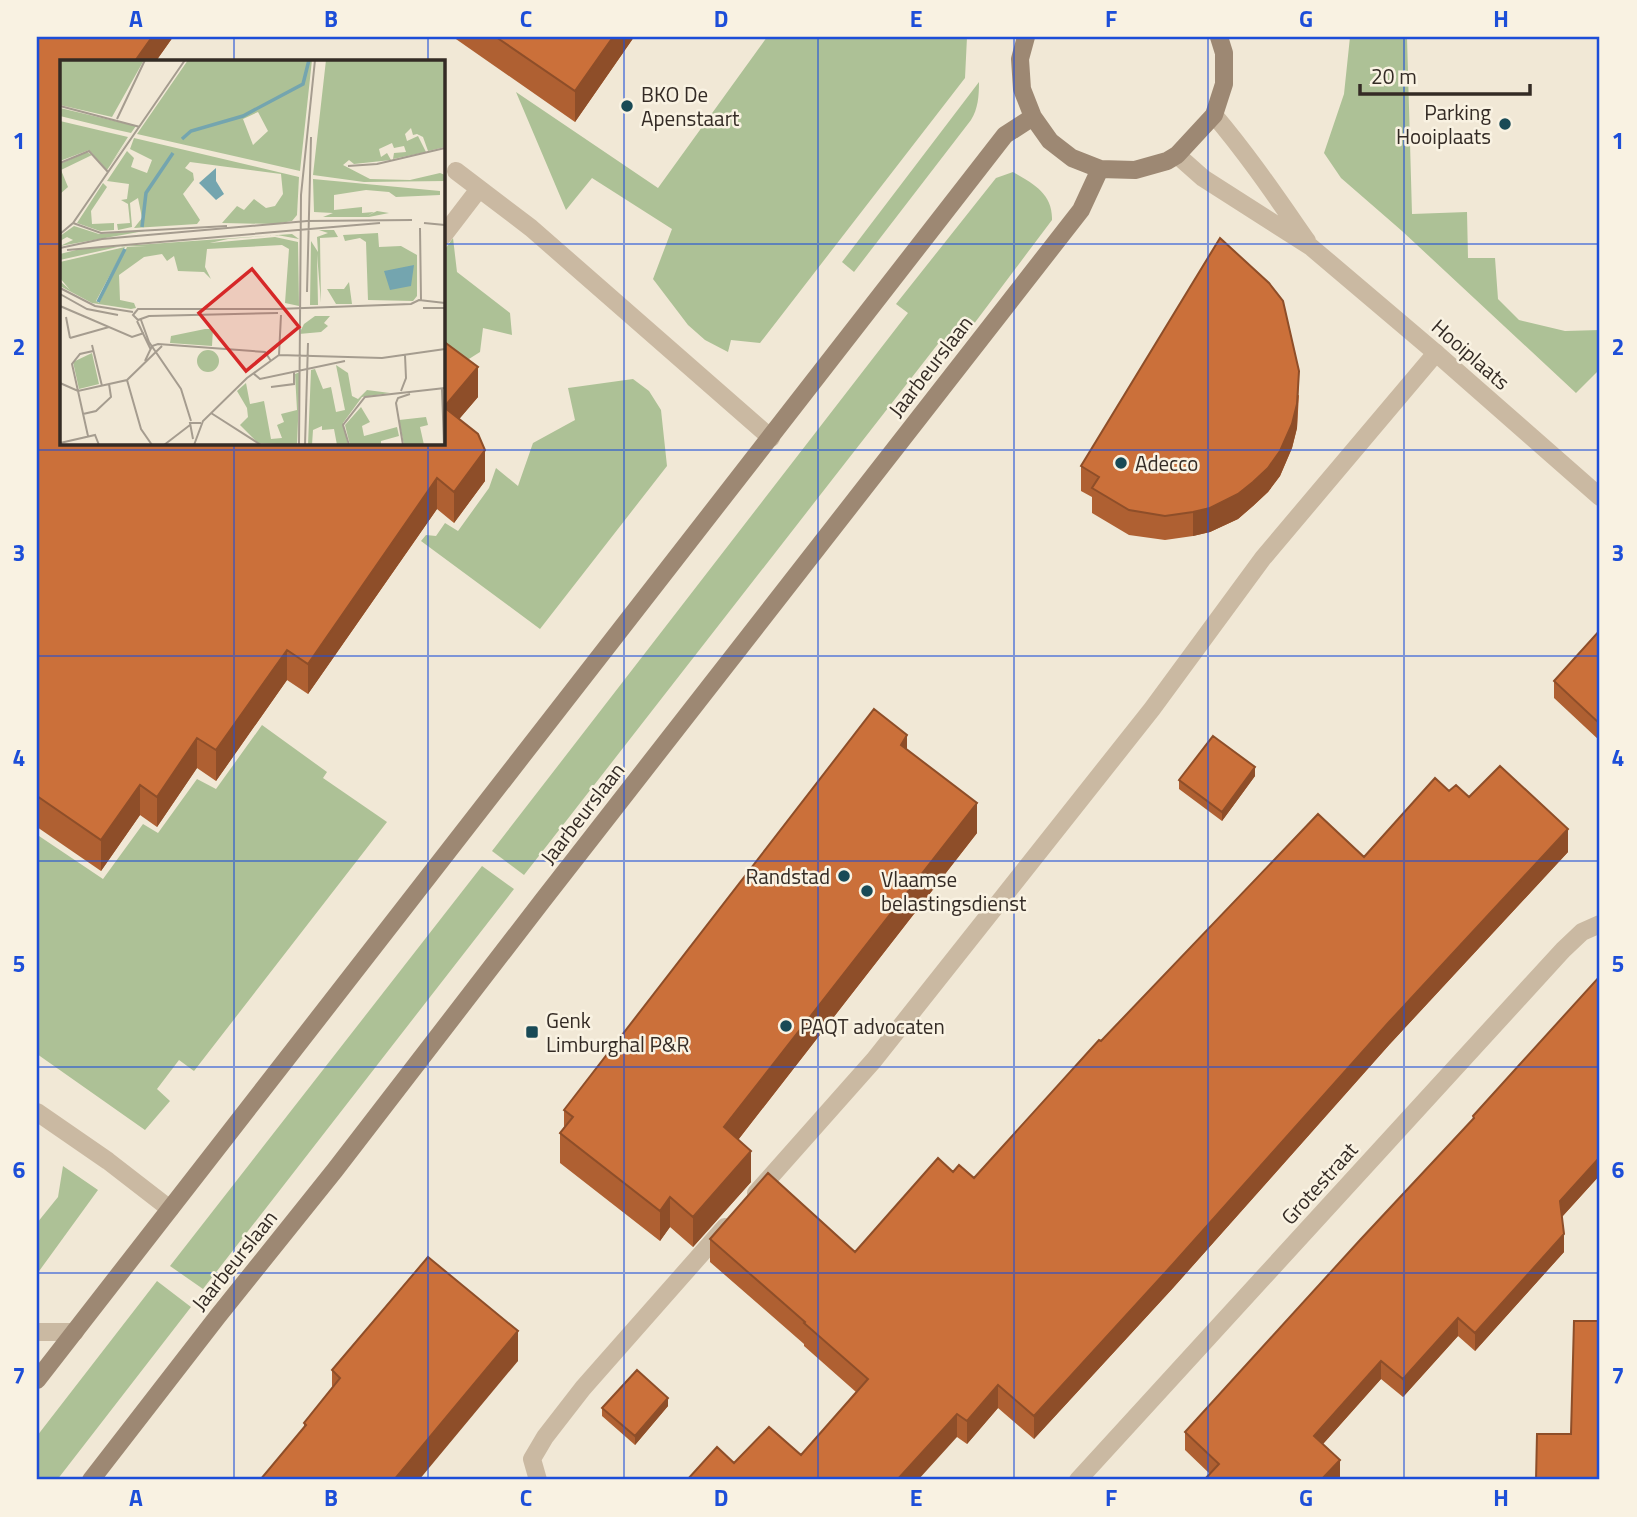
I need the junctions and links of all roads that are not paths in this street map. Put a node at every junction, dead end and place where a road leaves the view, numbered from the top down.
1 (1026, 37) edge
2 (1219, 37) edge
3 (1214, 115) junction
4 (1033, 117) junction
5 (1177, 155) junction
6 (1100, 169) junction
7 (456, 171) dead end
8 (479, 189) junction
9 (444, 235) edge
10 (1311, 247) junction
11 (1436, 353) junction
12 (771, 438) junction
13 (1600, 497) edge
14 (1600, 924) edge
15 (37, 1112) edge
16 (170, 1209) junction
17 (37, 1332) edge
18 (75, 1332) junction
19 (37, 1380) edge
20 (91, 1480) edge
21 (538, 1480) edge
22 (1078, 1480) edge

1 - 4 main road
2 - 3 main road
3 - 5 main road
3 - 10 street, Hooiplaats
4 - 6 main road
4 - 12 main road
5 - 6 main road
5 - 10 street, Hooiplaats
6 - 20 main road, Jaarbeurslaan
7 - 8 street
8 - 9 street
8 - 12 street
10 - 11 street, Hooiplaats
11 - 13 street, Hooiplaats
11 - 21 street
12 - 16 main road
14 - 22 street, Grotestraat
15 - 16 street
16 - 18 main road
17 - 18 street
18 - 19 main road

